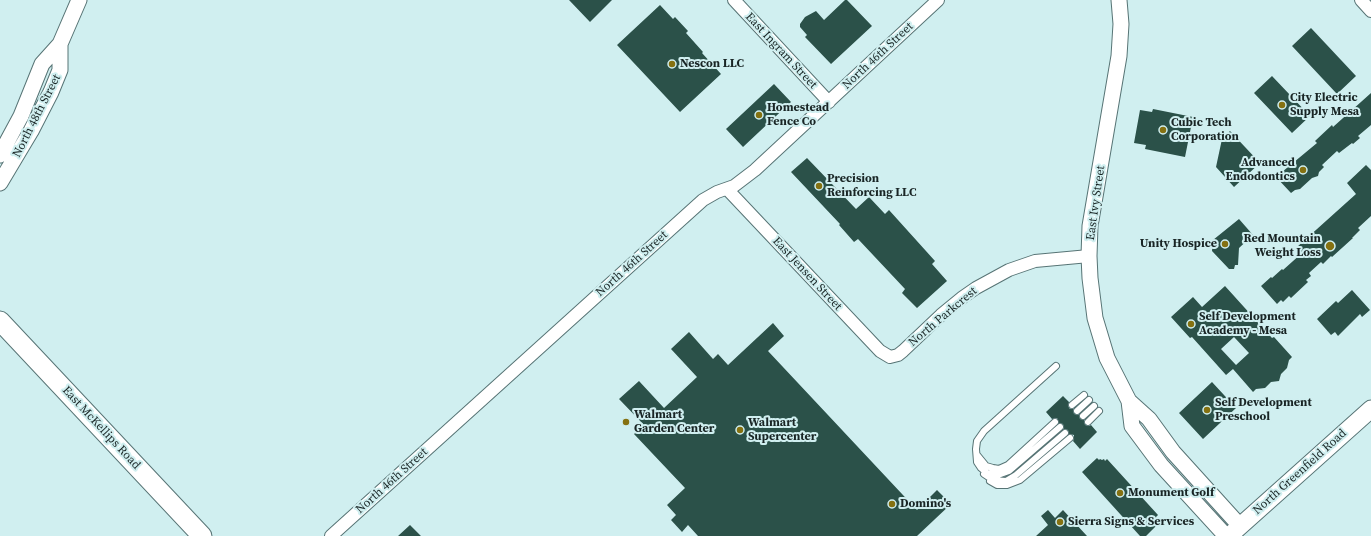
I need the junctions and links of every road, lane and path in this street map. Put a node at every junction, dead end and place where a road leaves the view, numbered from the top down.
1 (78, 0) edge
2 (734, 0) edge
3 (938, 0) edge
4 (1119, 0) edge
5 (1361, 0) edge
6 (1371, 11) edge
7 (60, 44) junction
8 (828, 102) junction
9 (0, 155) edge
10 (0, 184) edge
11 (727, 189) junction
12 (1089, 256) junction
13 (0, 320) edge
14 (890, 357) joint
15 (1056, 366) dead end
16 (1084, 395) dead end
17 (1089, 400) dead end
18 (1129, 401) junction
19 (1072, 406) dead end
20 (1371, 409) edge
21 (1077, 411) dead end
22 (1083, 416) dead end
23 (1055, 422) dead end
24 (1088, 422) dead end
25 (1060, 427) dead end
26 (1065, 432) dead end
27 (1070, 438) dead end
28 (976, 454) junction
29 (981, 468) junction
30 (984, 474) junction
31 (1235, 531) edge
32 (202, 536) edge
33 (331, 536) edge
34 (1226, 536) edge

1 - 7 street, North 48th Street
2 - 8 street, East Ingram Street
3 - 8 street, North 46th Street
4 - 12 street, East Ivy Street
5 - 6 street
7 - 9 street, North 48th Street
7 - 10 street, North 48th Street
8 - 11 street, North 46th Street
11 - 14 street, East Jensen Street
11 - 33 street, North 46th Street
12 - 14 street, North Parkcrest
12 - 18 street, East Ivy Street
13 - 32 main road, East McKellips Road
15 - 28 lane
16 - 19 lane
17 - 21 lane
18 - 31 street, East Ivy Street
18 - 34 street, East Ivy Street
20 - 31 main road, North Greenfield Road
22 - 24 lane
23 - 28 lane
25 - 29 lane
26 - 30 lane
27 - 30 lane
28 - 29 lane
29 - 30 lane

